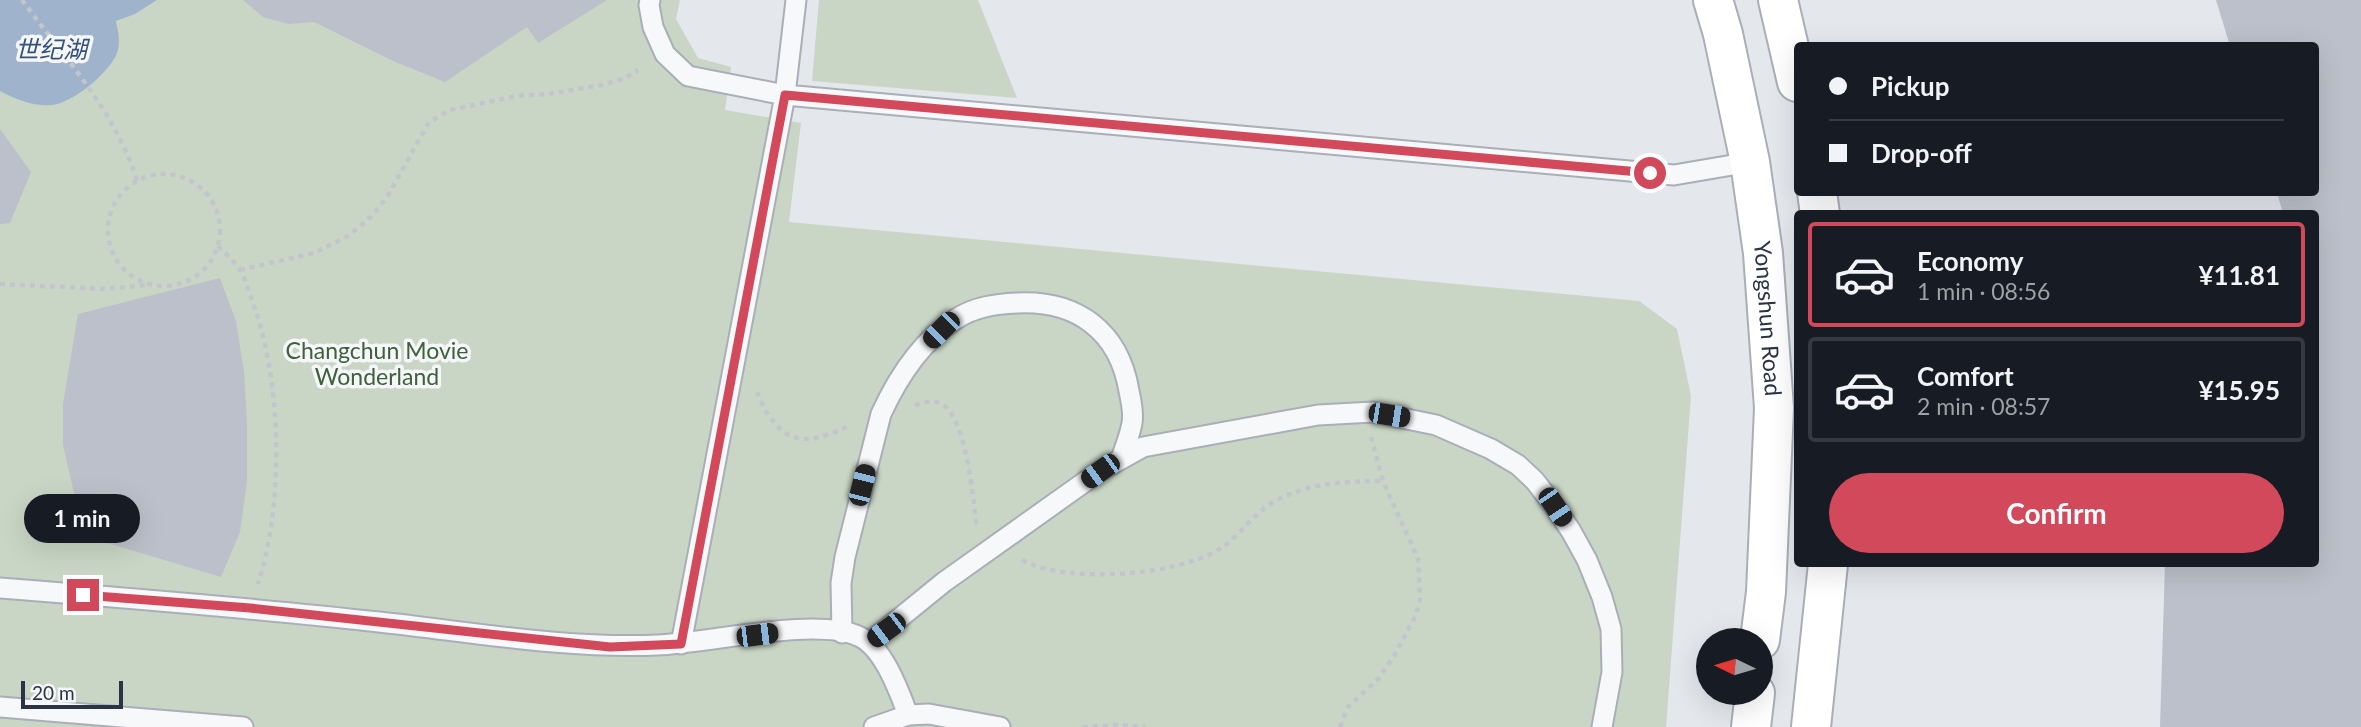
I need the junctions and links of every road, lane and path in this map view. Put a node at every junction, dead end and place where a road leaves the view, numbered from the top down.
1 (22, 0) edge
2 (650, 0) edge
3 (796, 0) edge
4 (1713, 0) edge
5 (1778, 0) edge
6 (638, 69) dead end
7 (1794, 69) edge
8 (785, 95) junction
9 (1750, 162) junction
10 (137, 181) junction
11 (218, 246) junction
12 (240, 270) junction
13 (0, 284) edge
14 (148, 285) junction
15 (1373, 412) junction
16 (1133, 422) junction
17 (1170, 442) junction
18 (1121, 458) junction
19 (1828, 567) edge
20 (0, 588) edge
21 (250, 608) junction
22 (1762, 628) edge
23 (842, 633) junction
24 (869, 643) junction
25 (681, 644) junction
26 (1754, 705) edge
27 (0, 707) edge
28 (908, 715) junction
29 (243, 727) edge
30 (874, 727) edge
31 (1000, 727) edge
32 (1083, 727) edge
33 (1146, 727) edge
34 (1340, 727) edge
35 (1602, 727) edge
36 (1751, 727) edge
37 (1811, 727) edge

1 - 10 path
2 - 8 lane
3 - 8 lane
4 - 9 main road, Yongshun Road
5 - 7 main road
6 - 12 path
8 - 9 lane
8 - 25 lane
9 - 22 main road, Yongshun Road
10 - 11 path
10 - 14 path
11 - 12 path
11 - 14 path
12 - 21 path
13 - 14 path
15 - 17 lane
15 - 34 path
15 - 35 lane
16 - 17 lane
16 - 18 lane
16 - 23 lane
17 - 18 lane
18 - 24 lane
19 - 37 main road
20 - 21 lane
21 - 25 lane
23 - 24 lane
23 - 25 lane
24 - 28 lane
26 - 36 main road
27 - 29 lane
28 - 30 lane
28 - 31 lane
32 - 33 path

